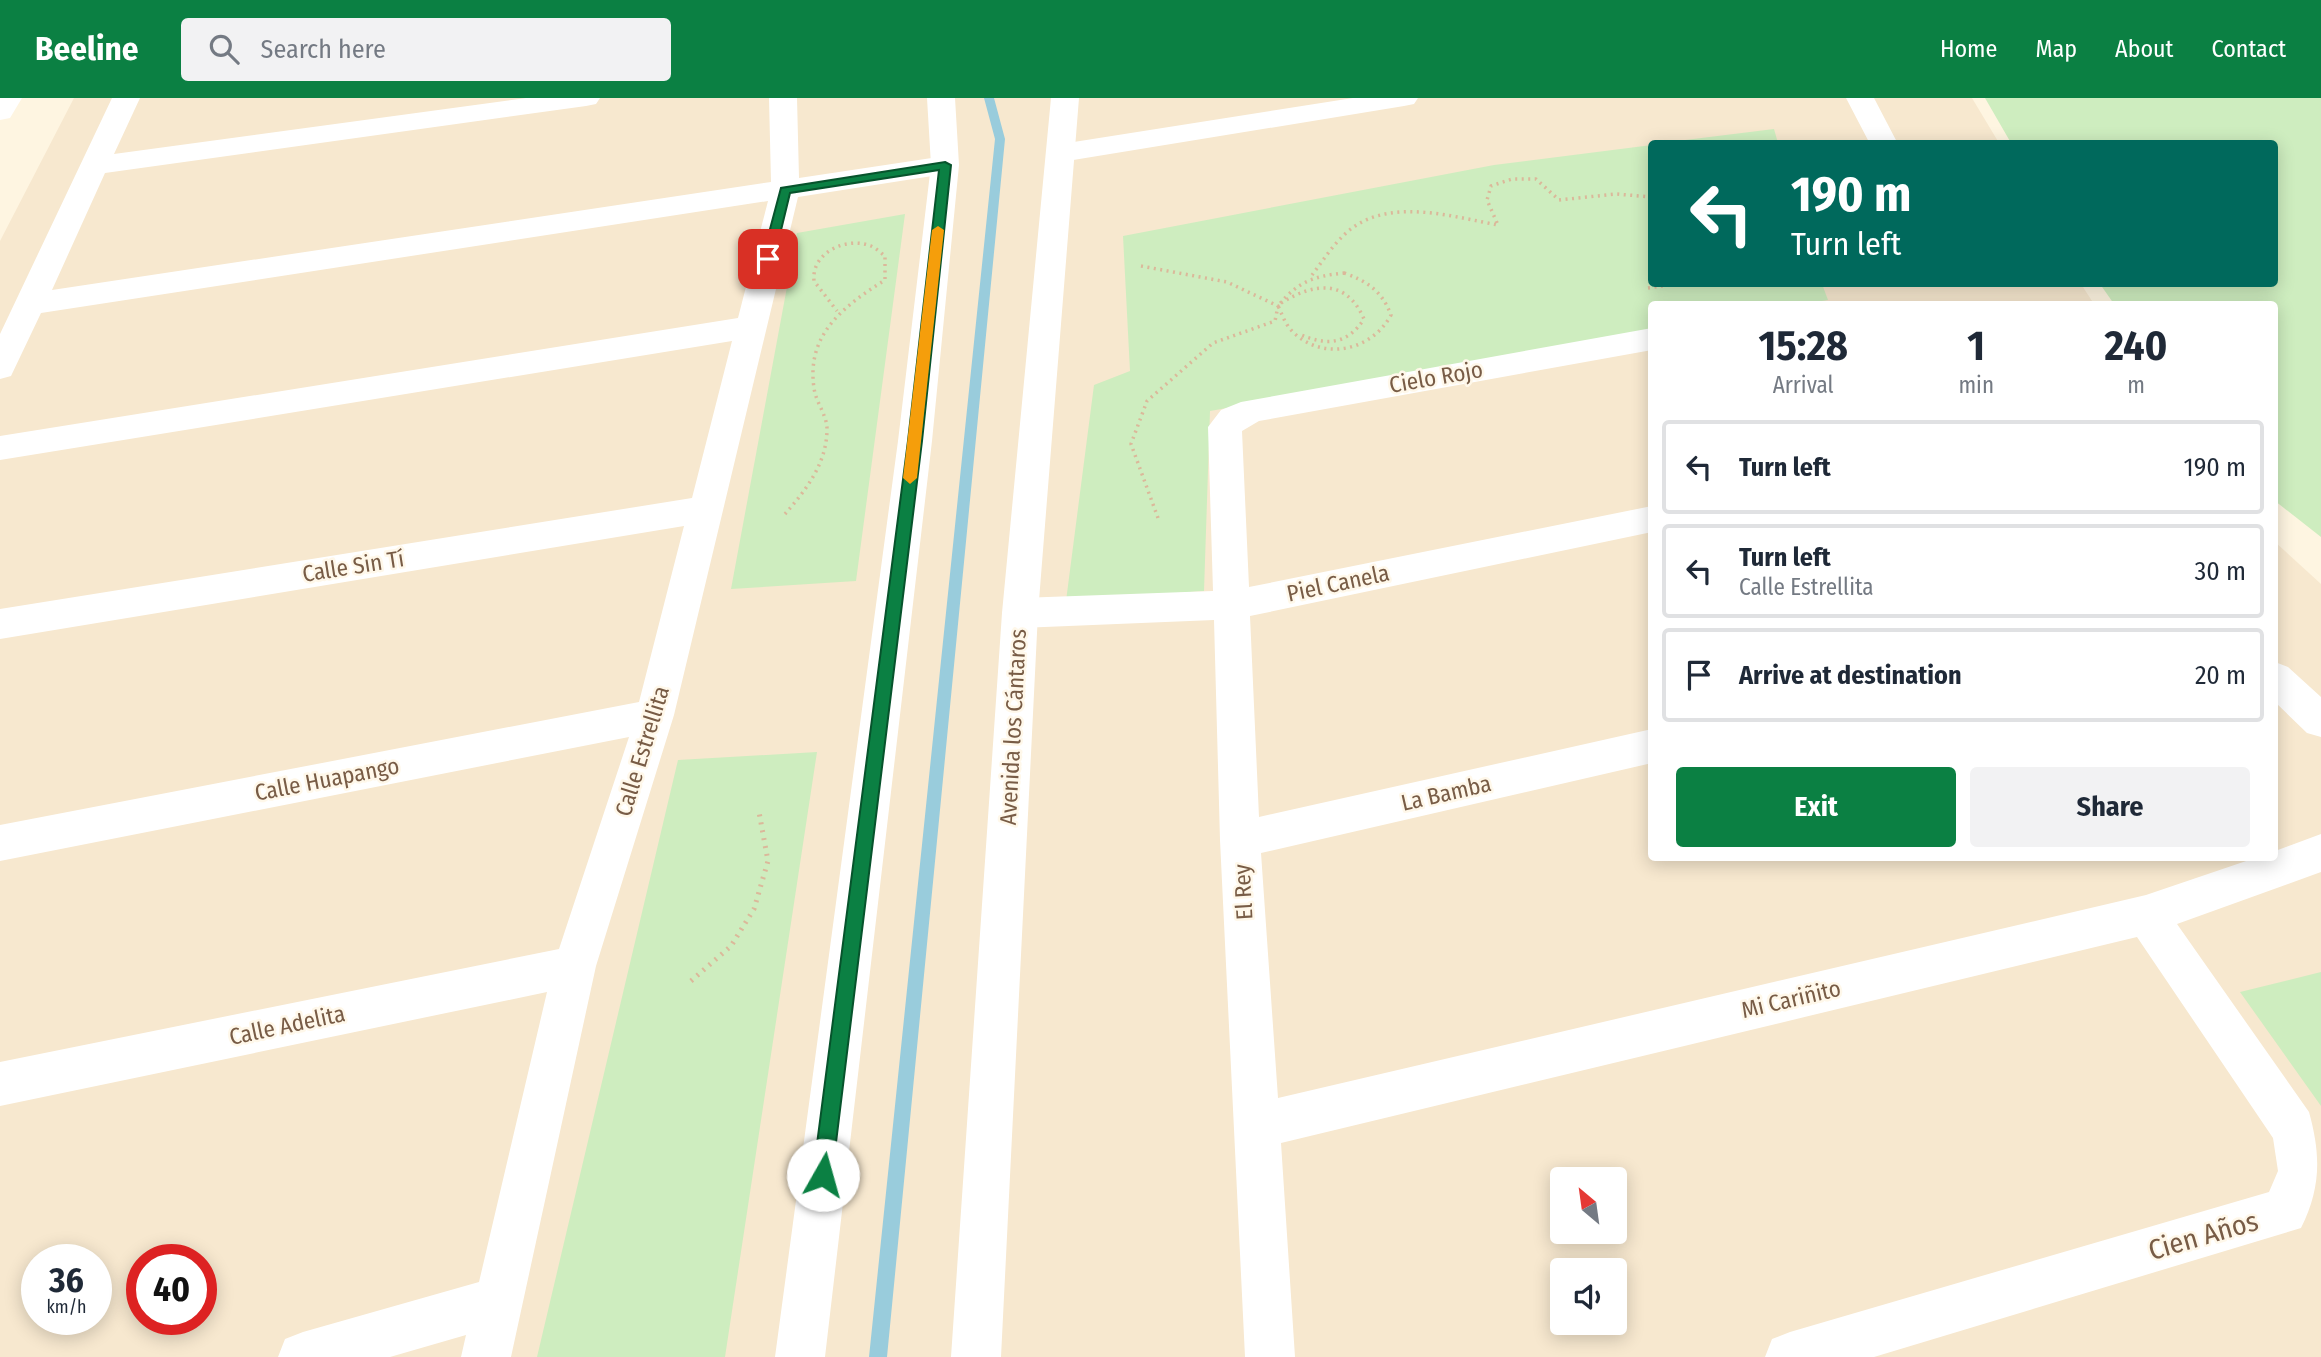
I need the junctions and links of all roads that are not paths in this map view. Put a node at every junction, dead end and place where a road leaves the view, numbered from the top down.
1 (8, 98) edge
2 (126, 98) edge
3 (586, 98) edge
4 (783, 98) edge
5 (941, 98) edge
6 (1065, 98) edge
7 (1404, 98) edge
8 (1860, 98) edge
9 (1227, 111) edge
10 (0, 112) edge
11 (1882, 140) edge
12 (1061, 153) junction
13 (98, 165) junction
14 (945, 165) junction
15 (785, 190) junction
16 (29, 304) junction
17 (751, 327) junction
18 (1648, 339) edge
19 (0, 368) edge
20 (1225, 427) joint
21 (0, 448) edge
22 (707, 509) junction
23 (1648, 520) edge
24 (1231, 605) junction
25 (1020, 614) junction
26 (0, 624) edge
27 (2278, 681) edge
28 (654, 715) junction
29 (2321, 721) edge
30 (1648, 747) edge
31 (1240, 840) junction
32 (0, 843) edge
33 (2321, 853) edge
34 (2146, 915) junction
35 (575, 966) junction
36 (0, 1084) edge
37 (1255, 1126) junction
38 (496, 1302) junction
39 (303, 1357) edge
40 (485, 1357) edge
41 (800, 1357) edge
42 (976, 1357) edge
43 (1269, 1357) edge
44 (1790, 1357) edge

1 - 10 street
2 - 13 street
3 - 13 street
4 - 15 street, Calle Estrellita
5 - 14 street
6 - 12 street, Avenida los Cántaros
7 - 9 street
8 - 11 street
9 - 12 street
12 - 25 street, Avenida los Cántaros
13 - 16 street
14 - 15 street
14 - 41 street
15 - 16 street
15 - 17 street, Calle Estrellita
16 - 19 street
17 - 21 street
17 - 22 street, Calle Estrellita
18 - 20 street, Cielo Rojo
20 - 24 street, El Rey
22 - 26 street, Calle Sin Tí
22 - 28 street, Calle Estrellita
23 - 24 street, Piel Canela
24 - 25 street, Piel Canela
24 - 31 street, El Rey
25 - 42 street, Avenida los Cántaros
27 - 29 street
28 - 32 street, Calle Huapango
28 - 35 street, Calle Estrellita
30 - 31 street, La Bamba
31 - 37 street, El Rey
33 - 34 street, Mi Cariñito
34 - 37 street, Mi Cariñito
34 - 44 street, Cien Años
35 - 36 street, Calle Adelita
35 - 38 street, Calle Estrellita
37 - 43 street, El Rey
38 - 39 street
38 - 40 street, Calle Estrellita

